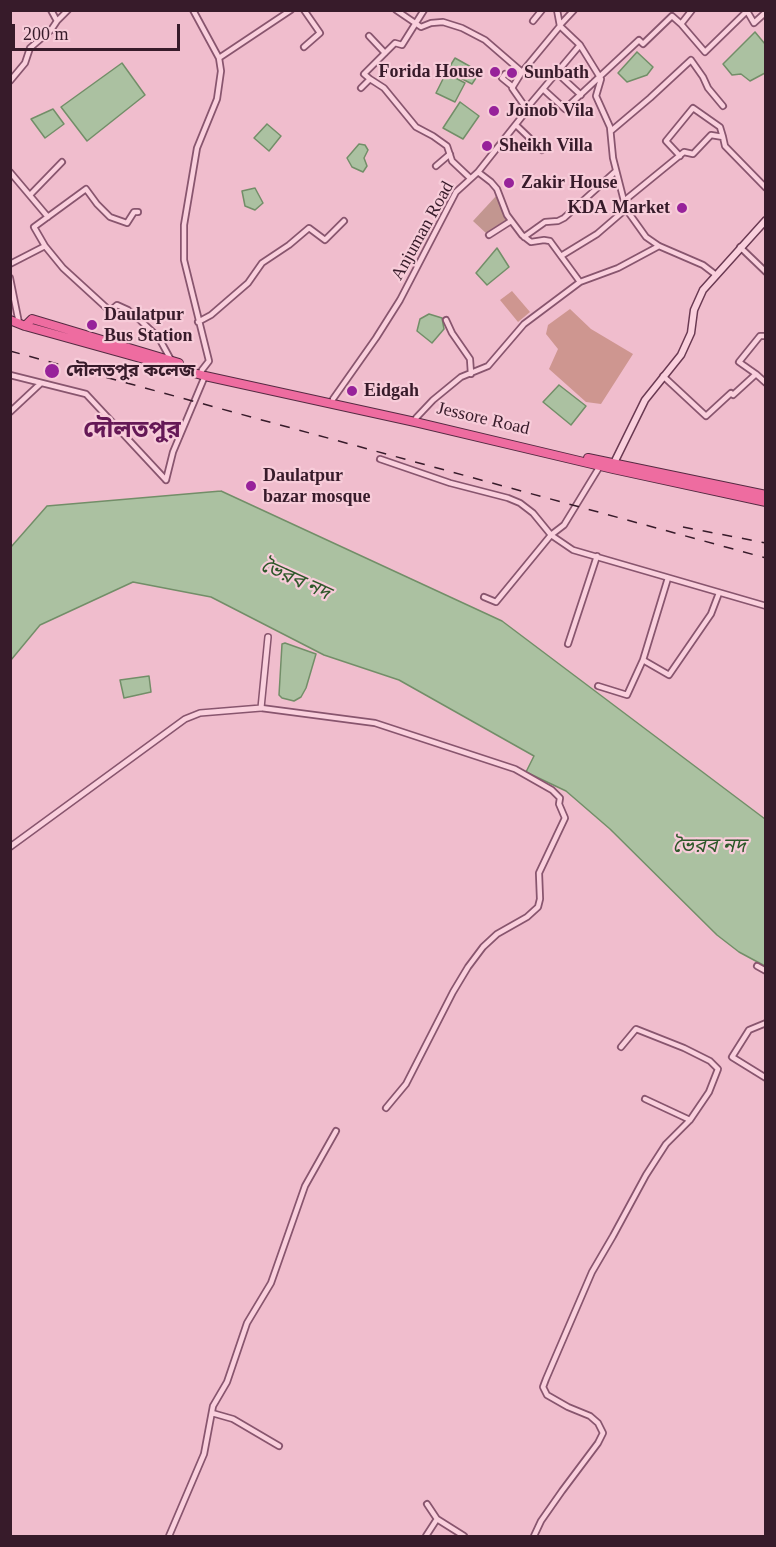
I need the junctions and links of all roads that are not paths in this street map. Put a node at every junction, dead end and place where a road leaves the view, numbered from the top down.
1 (51, 10) edge
2 (68, 10) edge
3 (193, 10) edge
4 (291, 10) edge
5 (304, 10) edge
6 (396, 10) edge
7 (424, 10) edge
8 (542, 10) edge
9 (557, 10) edge
10 (574, 10) edge
11 (692, 10) edge
12 (765, 12) edge
13 (57, 21) junction
14 (533, 21) dead end
15 (415, 24) junction
16 (681, 24) junction
17 (560, 25) junction
18 (369, 36) dead end
19 (580, 45) junction
20 (304, 47) dead end
21 (385, 53) junction
22 (219, 58) junction
23 (522, 72) junction
24 (556, 72) junction
25 (506, 74) dead end
26 (600, 78) junction
27 (370, 79) junction
28 (10, 81) edge
29 (513, 87) junction
30 (361, 88) dead end
31 (543, 89) junction
32 (581, 95) junction
33 (723, 105) dead end
34 (525, 110) junction
35 (516, 125) junction
36 (611, 131) junction
37 (723, 137) junction
38 (542, 150) dead end
39 (450, 154) junction
40 (680, 156) junction
41 (62, 162) dead end
42 (436, 166) dead end
43 (616, 171) junction
44 (10, 172) edge
45 (478, 172) junction
46 (470, 178) junction
47 (765, 188) edge
48 (30, 195) junction
49 (624, 201) junction
50 (626, 209) junction
51 (138, 212) dead end
52 (48, 217) junction
53 (765, 220) edge
54 (344, 221) dead end
55 (511, 221) junction
56 (489, 235) dead end
57 (524, 237) junction
58 (45, 246) junction
59 (659, 246) junction
60 (740, 248) junction
61 (561, 256) junction
62 (10, 264) edge
63 (765, 272) edge
64 (716, 275) junction
65 (10, 278) edge
66 (580, 282) junction
67 (446, 320) dead end
68 (198, 322) junction
69 (18, 323) edge
70 (765, 336) edge
71 (172, 362) junction
72 (203, 373) junction
73 (471, 374) junction
74 (756, 374) junction
75 (10, 375) edge
76 (663, 376) junction
77 (40, 383) junction
78 (765, 383) edge
79 (333, 399) junction
80 (10, 412) edge
81 (416, 418) junction
82 (380, 459) dead end
83 (614, 463) junction
84 (600, 466) junction
85 (765, 495) edge
86 (765, 502) edge
87 (551, 535) junction
88 (597, 556) junction
89 (668, 578) junction
90 (719, 593) junction
91 (484, 597) dead end
92 (765, 606) edge
93 (268, 637) dead end
94 (568, 644) dead end
95 (643, 660) junction
96 (598, 686) dead end
97 (261, 708) junction
98 (10, 847) edge
99 (757, 966) dead end
100 (765, 971) edge
101 (765, 1023) edge
102 (621, 1047) dead end
103 (765, 1078) edge
104 (645, 1099) dead end
105 (386, 1108) dead end
106 (690, 1120) junction
107 (336, 1131) dead end
108 (212, 1413) junction
109 (279, 1446) dead end
110 (428, 1504) dead end
111 (437, 1519) junction
112 (169, 1536) edge
113 (426, 1536) edge
114 (464, 1536) edge
115 (534, 1536) edge

1 - 13 street
2 - 13 street
3 - 22 street
4 - 22 street
5 - 20 street
6 - 15 street
7 - 15 street
8 - 14 street
9 - 17 street
10 - 17 street
11 - 16 street
12 - 16 street
13 - 28 street
15 - 21 street
15 - 23 street
16 - 26 street
17 - 19 street
17 - 23 street
18 - 21 street
19 - 24 street, Anjuman Road
19 - 26 street
21 - 27 street
22 - 68 street
23 - 29 street
24 - 31 street, Anjuman Road
24 - 32 street
25 - 29 street
26 - 32 street
26 - 36 street
27 - 30 street
27 - 39 street
29 - 34 street
31 - 32 street
31 - 34 street, Anjuman Road
33 - 36 street
34 - 35 street, Anjuman Road
35 - 38 street
35 - 45 street, Anjuman Road
36 - 43 street
37 - 40 street
37 - 40 street
37 - 47 street
39 - 42 street
39 - 46 street
40 - 49 street
41 - 48 street
43 - 49 street
43 - 57 street
44 - 48 street
45 - 46 street, Anjuman Road
45 - 55 street
46 - 79 street, Anjuman Road
48 - 52 street
49 - 50 street
50 - 59 street
50 - 61 street
51 - 52 street
52 - 58 street
53 - 60 main road
54 - 68 street
55 - 56 street
55 - 57 street
57 - 61 street
58 - 62 street
58 - 71 street
59 - 64 street
59 - 66 street
60 - 63 street
60 - 64 main road
61 - 66 street
64 - 76 main road
65 - 69 street
66 - 73 street
67 - 73 street
68 - 72 street
69 - 71 highway, Jessore Road
69 - 72 highway, Jessore Road
70 - 74 street
71 - 72 highway, Jessore Road
72 - 77 street
72 - 79 highway, Jessore Road
72 - 84 highway, Jessore Road
73 - 81 street
74 - 76 street
74 - 78 street
75 - 77 street
76 - 83 main road
77 - 80 street
79 - 81 highway, Jessore Road
81 - 83 highway, Jessore Road
82 - 87 street
83 - 85 highway, Jessore Road
84 - 86 highway, Jessore Road
84 - 87 street
87 - 88 street
87 - 91 street
88 - 89 street
88 - 94 street
89 - 90 street
89 - 95 street
90 - 92 street
90 - 95 street
93 - 97 street
95 - 96 street
97 - 98 street
97 - 105 street
99 - 100 street
101 - 103 street
102 - 106 street
104 - 106 street
106 - 115 street
107 - 108 street
108 - 109 street
108 - 112 street
110 - 111 street
111 - 113 street
111 - 114 street

